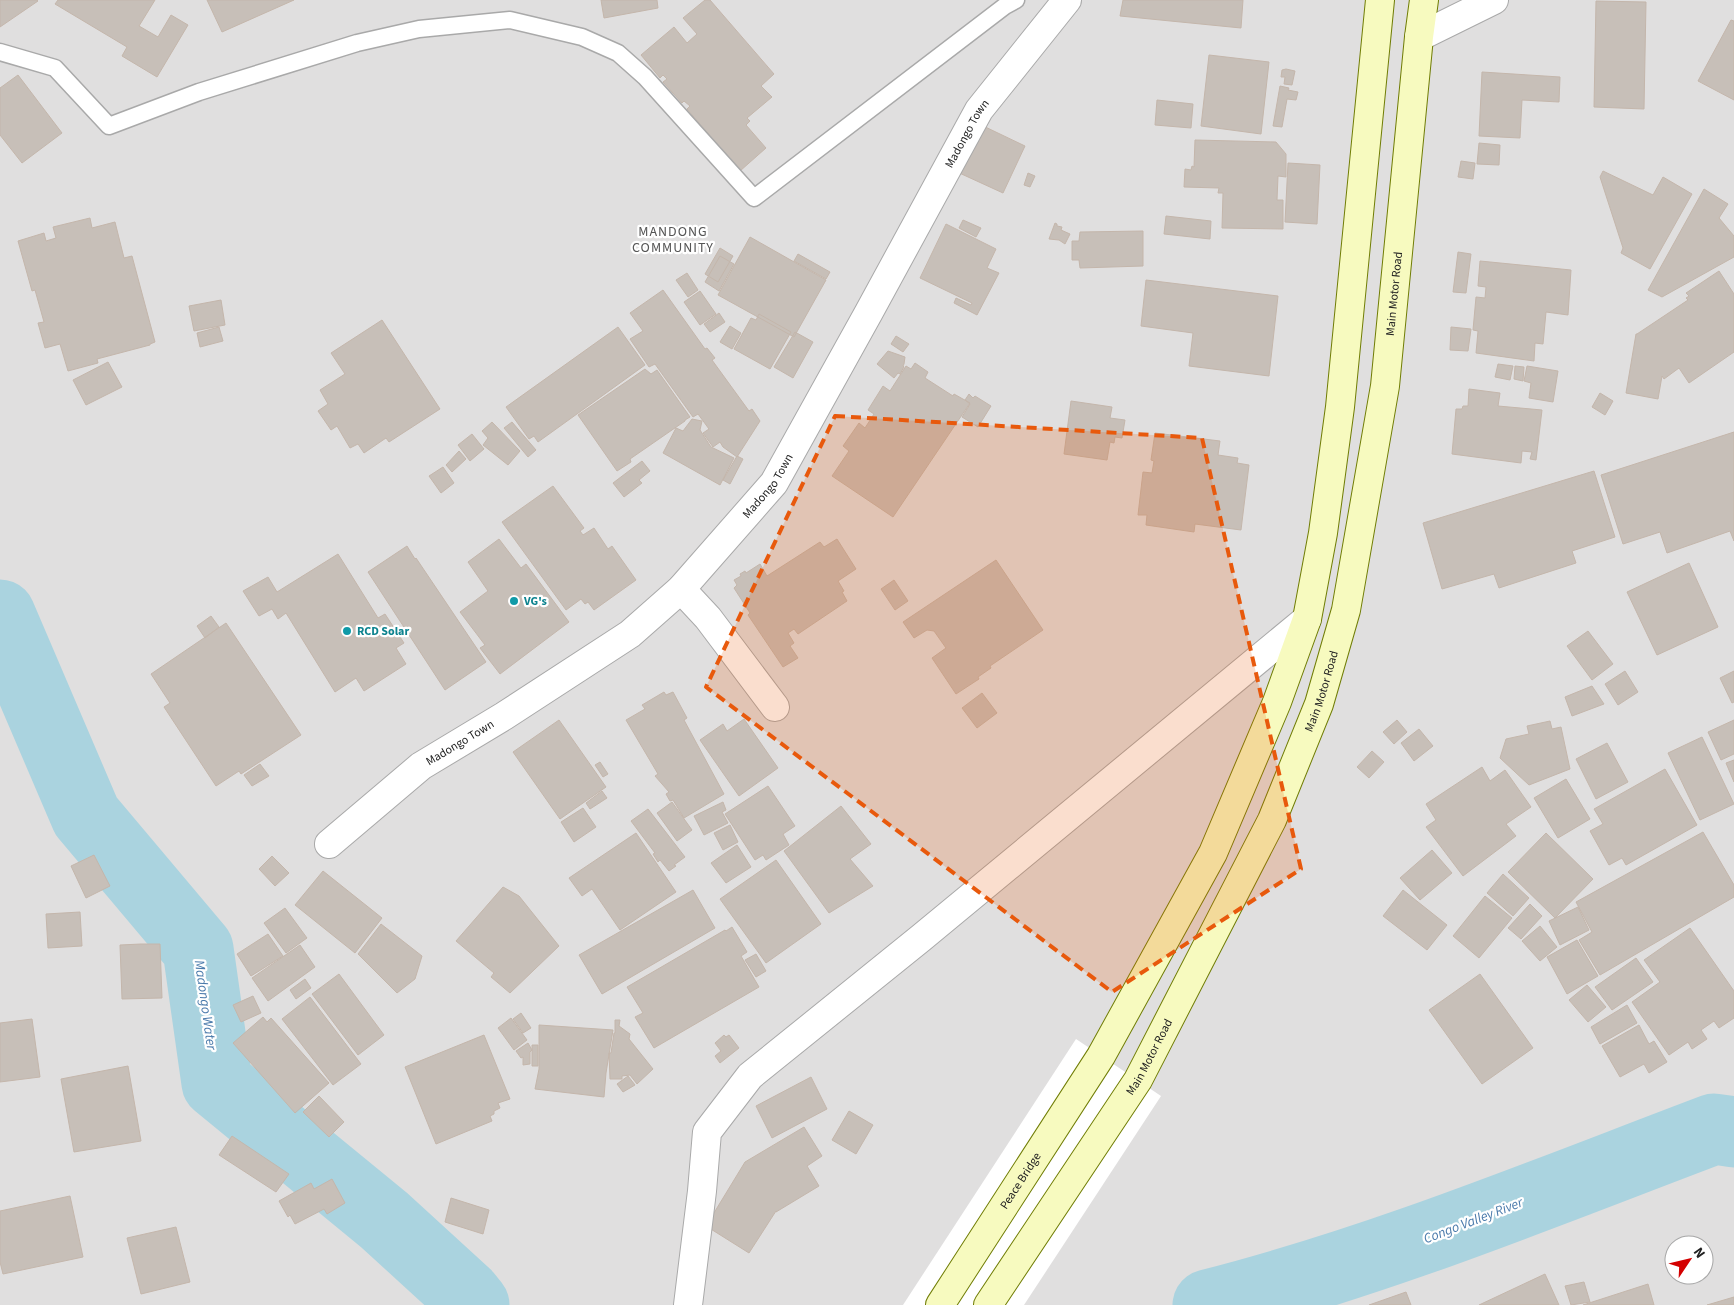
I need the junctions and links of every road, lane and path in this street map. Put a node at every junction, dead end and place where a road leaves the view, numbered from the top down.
1 (1016, 0) edge
2 (1067, 0) edge
3 (1380, 0) edge
4 (1424, 0) edge
5 (1494, 0) edge
6 (1419, 37) junction
7 (0, 52) edge
8 (681, 589) junction
9 (1307, 619) junction
10 (775, 707) dead end
11 (329, 844) dead end
12 (689, 1297) edge
13 (940, 1305) edge
14 (988, 1305) edge

1 - 7 lane
2 - 8 street, Madongo Town
3 - 9 main road
4 - 6 main road, Main Motor Road
5 - 6 street
6 - 14 main road, Main Motor Road
8 - 10 street
8 - 11 street, Madongo Town
9 - 12 street
9 - 13 main road, Peace Bridge

